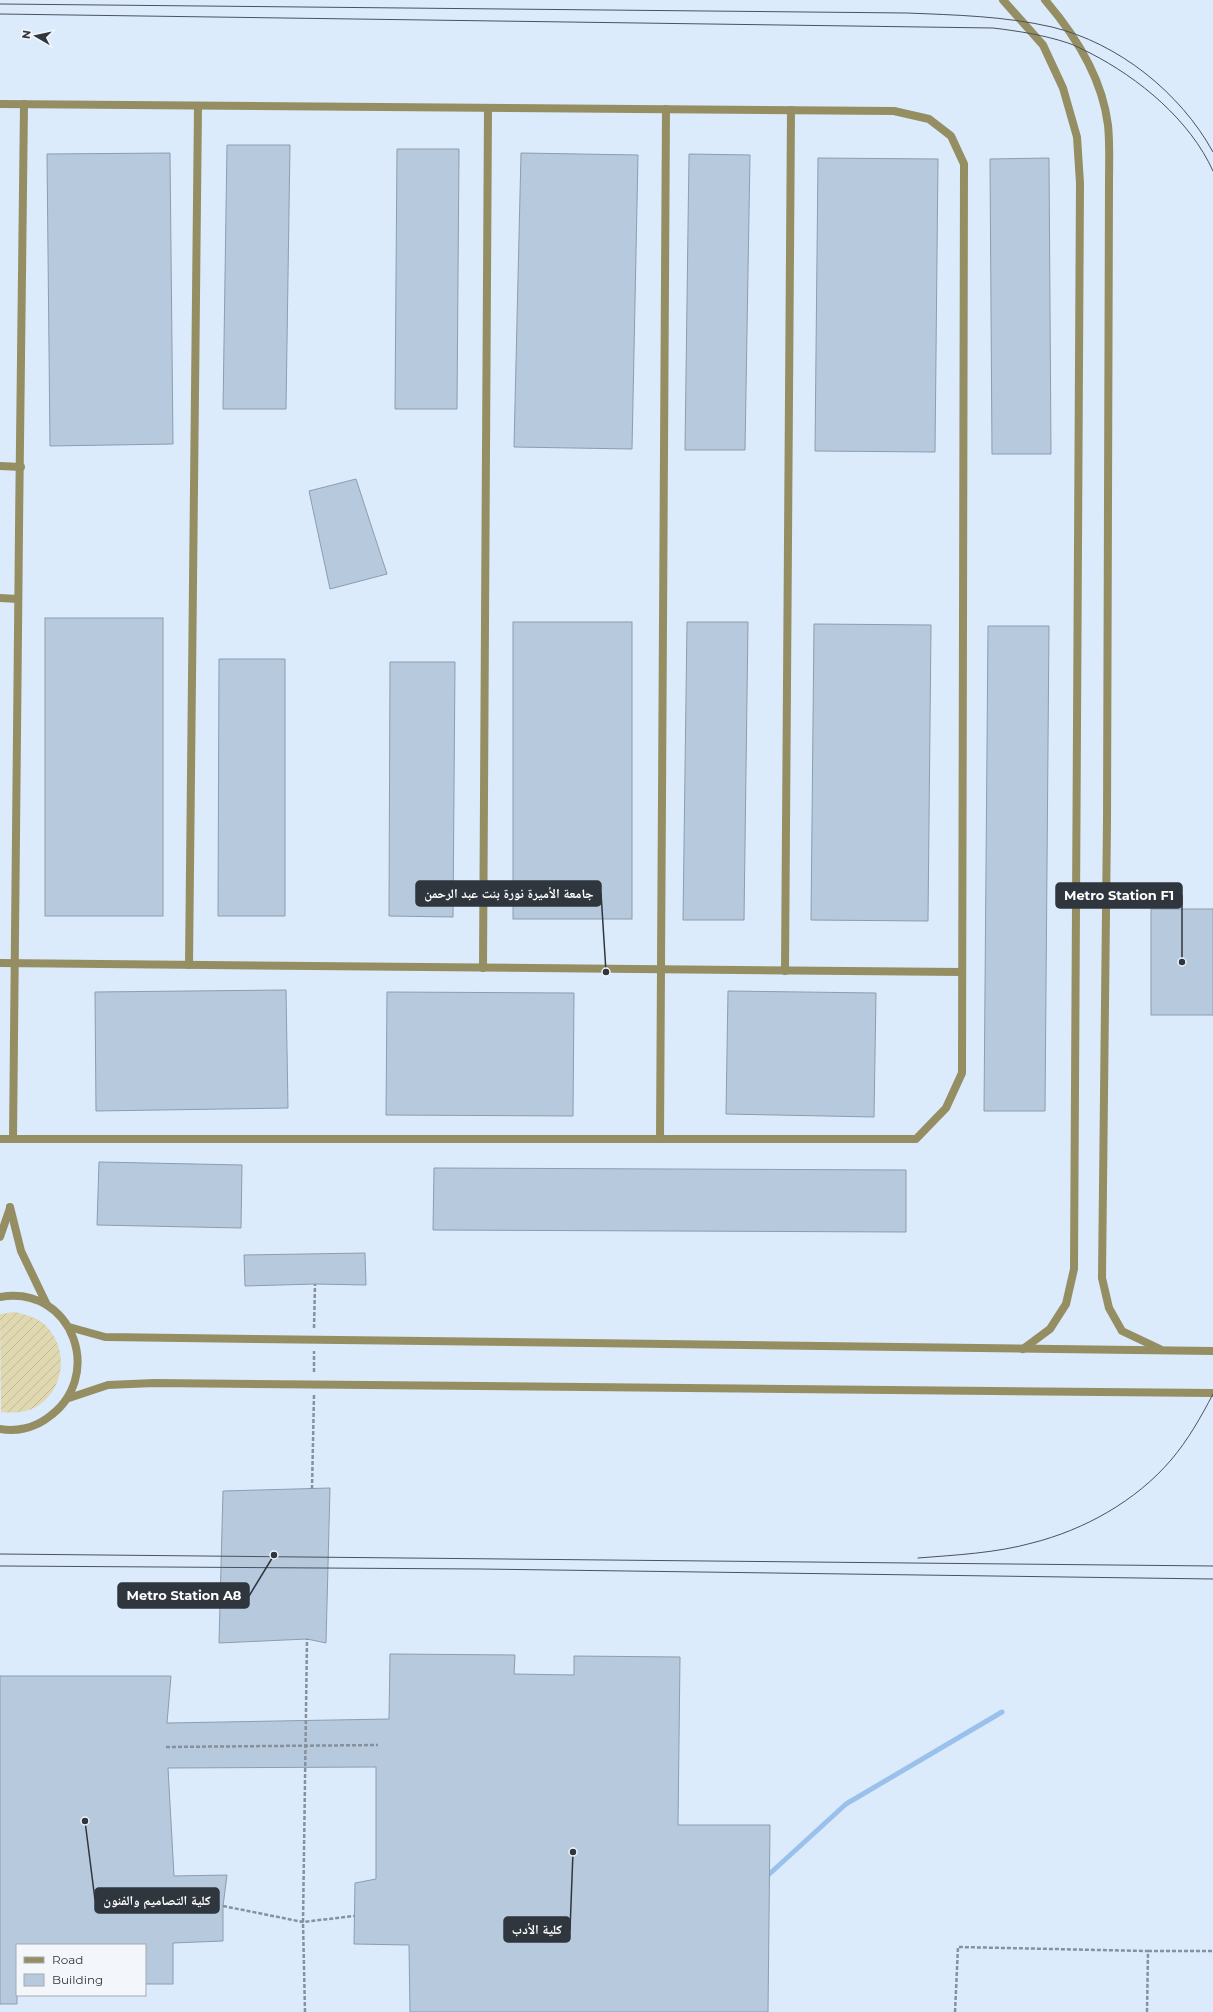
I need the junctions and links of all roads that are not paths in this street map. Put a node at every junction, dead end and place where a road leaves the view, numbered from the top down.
1 (1003, 0) edge
2 (1045, 0) edge
3 (0, 104) edge
4 (24, 104) junction
5 (198, 106) junction
6 (488, 108) junction
7 (666, 110) junction
8 (791, 110) junction
9 (0, 466) edge
10 (21, 467) junction
11 (0, 598) edge
12 (18, 598) junction
13 (0, 963) edge
14 (14, 963) junction
15 (189, 965) junction
16 (483, 968) junction
17 (660, 969) junction
18 (784, 971) junction
19 (962, 972) junction
20 (0, 1139) edge
21 (13, 1139) junction
22 (660, 1139) junction
23 (0, 1238) edge
24 (0, 1297) edge
25 (47, 1305) junction
26 (69, 1327) junction
27 (1023, 1349) junction
28 (1160, 1349) junction
29 (1213, 1351) edge
30 (1213, 1393) edge
31 (69, 1398) junction
32 (0, 1429) edge

1 - 27 street
2 - 28 street
3 - 4 street
4 - 5 street
4 - 10 street
5 - 6 street
5 - 15 street
6 - 7 street
6 - 16 street
7 - 8 street
7 - 17 street
8 - 18 street
8 - 19 street
9 - 10 street
10 - 12 street
11 - 12 street
12 - 14 street
13 - 14 street
14 - 15 street
14 - 21 street
15 - 16 street
16 - 17 street
17 - 18 street
17 - 22 street
18 - 19 street
19 - 22 street
20 - 21 street
21 - 22 street
23 - 25 street
24 - 25 street
25 - 26 street
26 - 27 street
26 - 31 street
27 - 28 street
28 - 29 street
30 - 31 street
31 - 32 street

